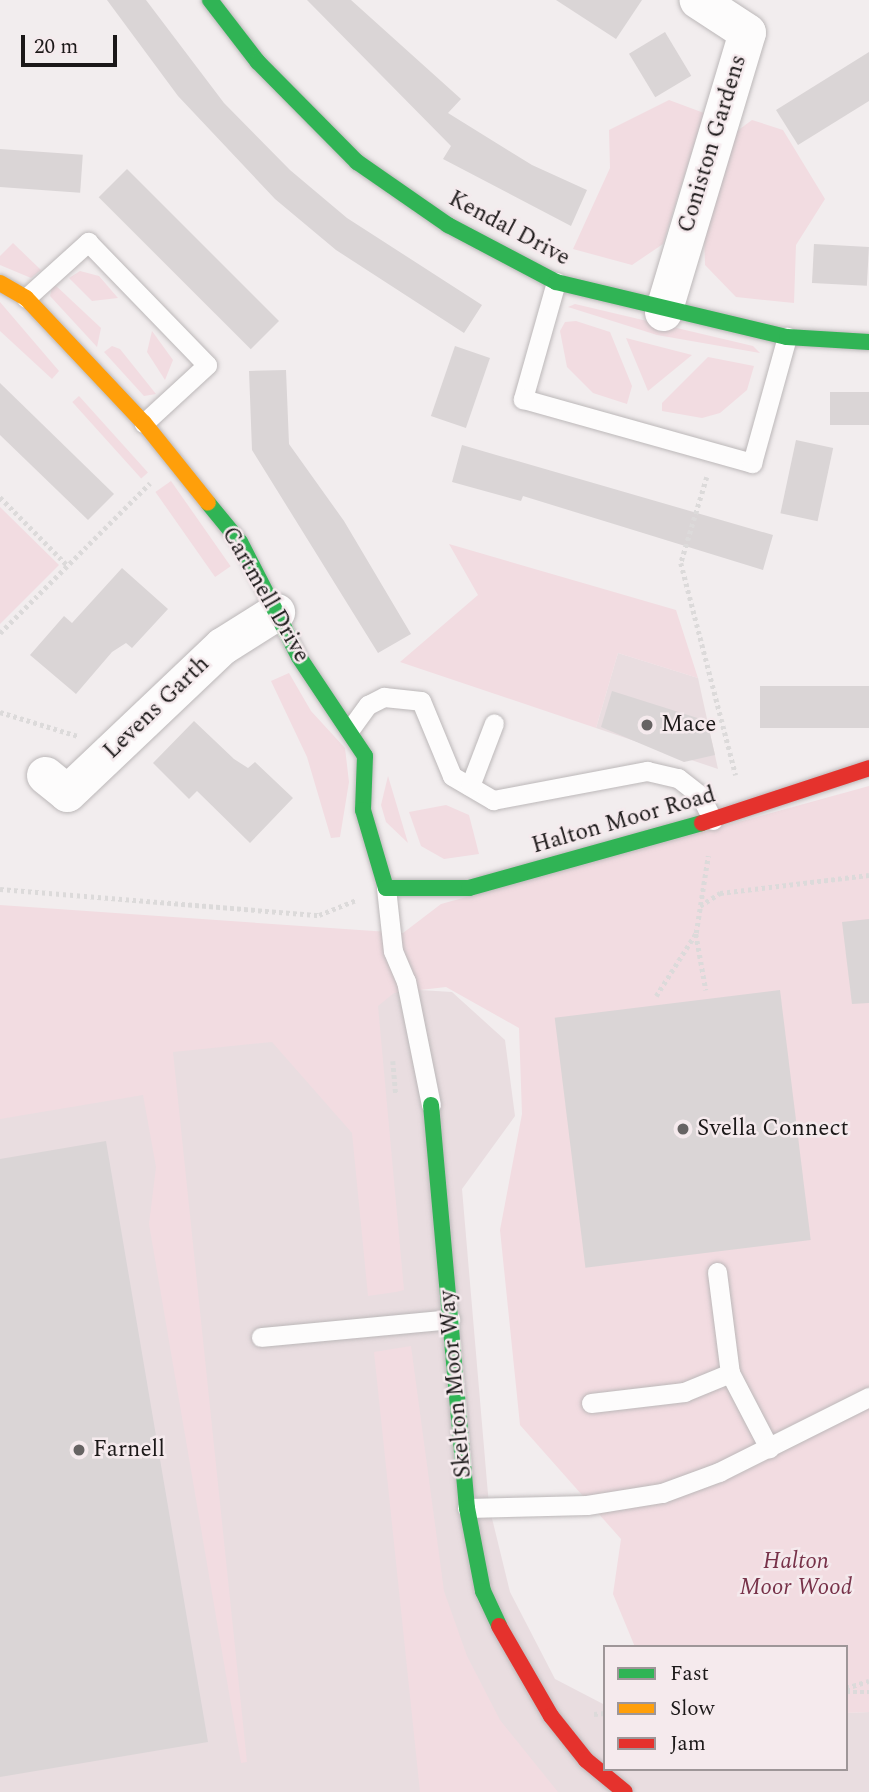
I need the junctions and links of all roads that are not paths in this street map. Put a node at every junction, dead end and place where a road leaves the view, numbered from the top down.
1 (210, 0) edge
2 (698, 0) edge
3 (0, 282) edge
4 (556, 282) junction
5 (26, 298) junction
6 (663, 312) junction
7 (788, 337) junction
8 (869, 342) edge
9 (144, 423) junction
10 (276, 612) junction
11 (494, 723) dead end
12 (351, 728) junction
13 (869, 768) edge
14 (46, 775) dead end
15 (470, 786) junction
16 (713, 820) junction
17 (386, 888) junction
18 (391, 933) joint
19 (431, 1105) joint
20 (717, 1272) dead end
21 (450, 1319) junction
22 (261, 1336) dead end
23 (730, 1373) junction
24 (869, 1397) edge
25 (590, 1403) dead end
26 (769, 1448) junction
27 (467, 1508) junction
28 (625, 1792) edge

1 - 4 street, Kendal Drive
2 - 6 street, Coniston Gardens
3 - 5 street, Cartmell Drive
4 - 6 street, Kendal Drive
4 - 7 lane
5 - 9 street, Cartmell Drive
5 - 9 lane
6 - 7 street, Kendal Drive
7 - 8 street, Kendal Drive
9 - 10 street, Cartmell Drive
10 - 12 street, Cartmell Drive
10 - 14 street, Levens Garth
11 - 15 lane
12 - 15 lane
12 - 17 street, Cartmell Drive
13 - 16 street, Halton Moor Road
15 - 16 lane
16 - 17 street, Halton Moor Road
17 - 18 lane, Cartmell Drive
18 - 19 lane, Skelton Moor Way
19 - 21 street, Skelton Moor Way
20 - 23 lane
21 - 22 lane
21 - 27 street, Skelton Moor Way
23 - 25 lane
23 - 26 lane
24 - 26 lane
26 - 27 lane
27 - 28 street, Skelton Moor Way

